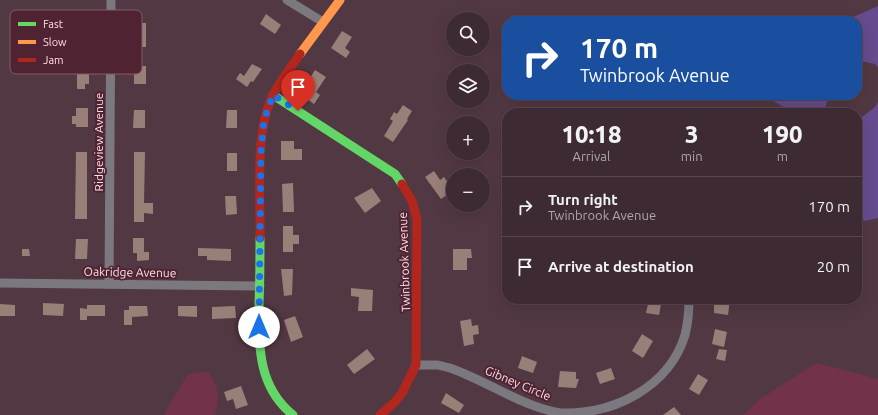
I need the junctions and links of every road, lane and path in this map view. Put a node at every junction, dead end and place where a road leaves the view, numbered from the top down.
1 (111, 0) edge
2 (287, 0) edge
3 (340, 0) edge
4 (111, 10) edge
5 (323, 22) junction
6 (110, 74) edge
7 (273, 95) junction
8 (0, 283) edge
9 (109, 284) junction
10 (260, 286) junction
11 (690, 304) edge
12 (416, 365) junction
13 (293, 415) edge
14 (380, 415) edge

1 - 4 street, Ridgeview Avenue
2 - 5 street
3 - 5 street
5 - 7 street
6 - 9 street, Ridgeview Avenue
7 - 10 street
7 - 12 street, Twinbrook Avenue
8 - 9 street, Oakridge Avenue
9 - 10 street, Oakridge Avenue
10 - 13 street
11 - 12 street, Gibney Circle
12 - 14 street, Twinbrook Avenue

